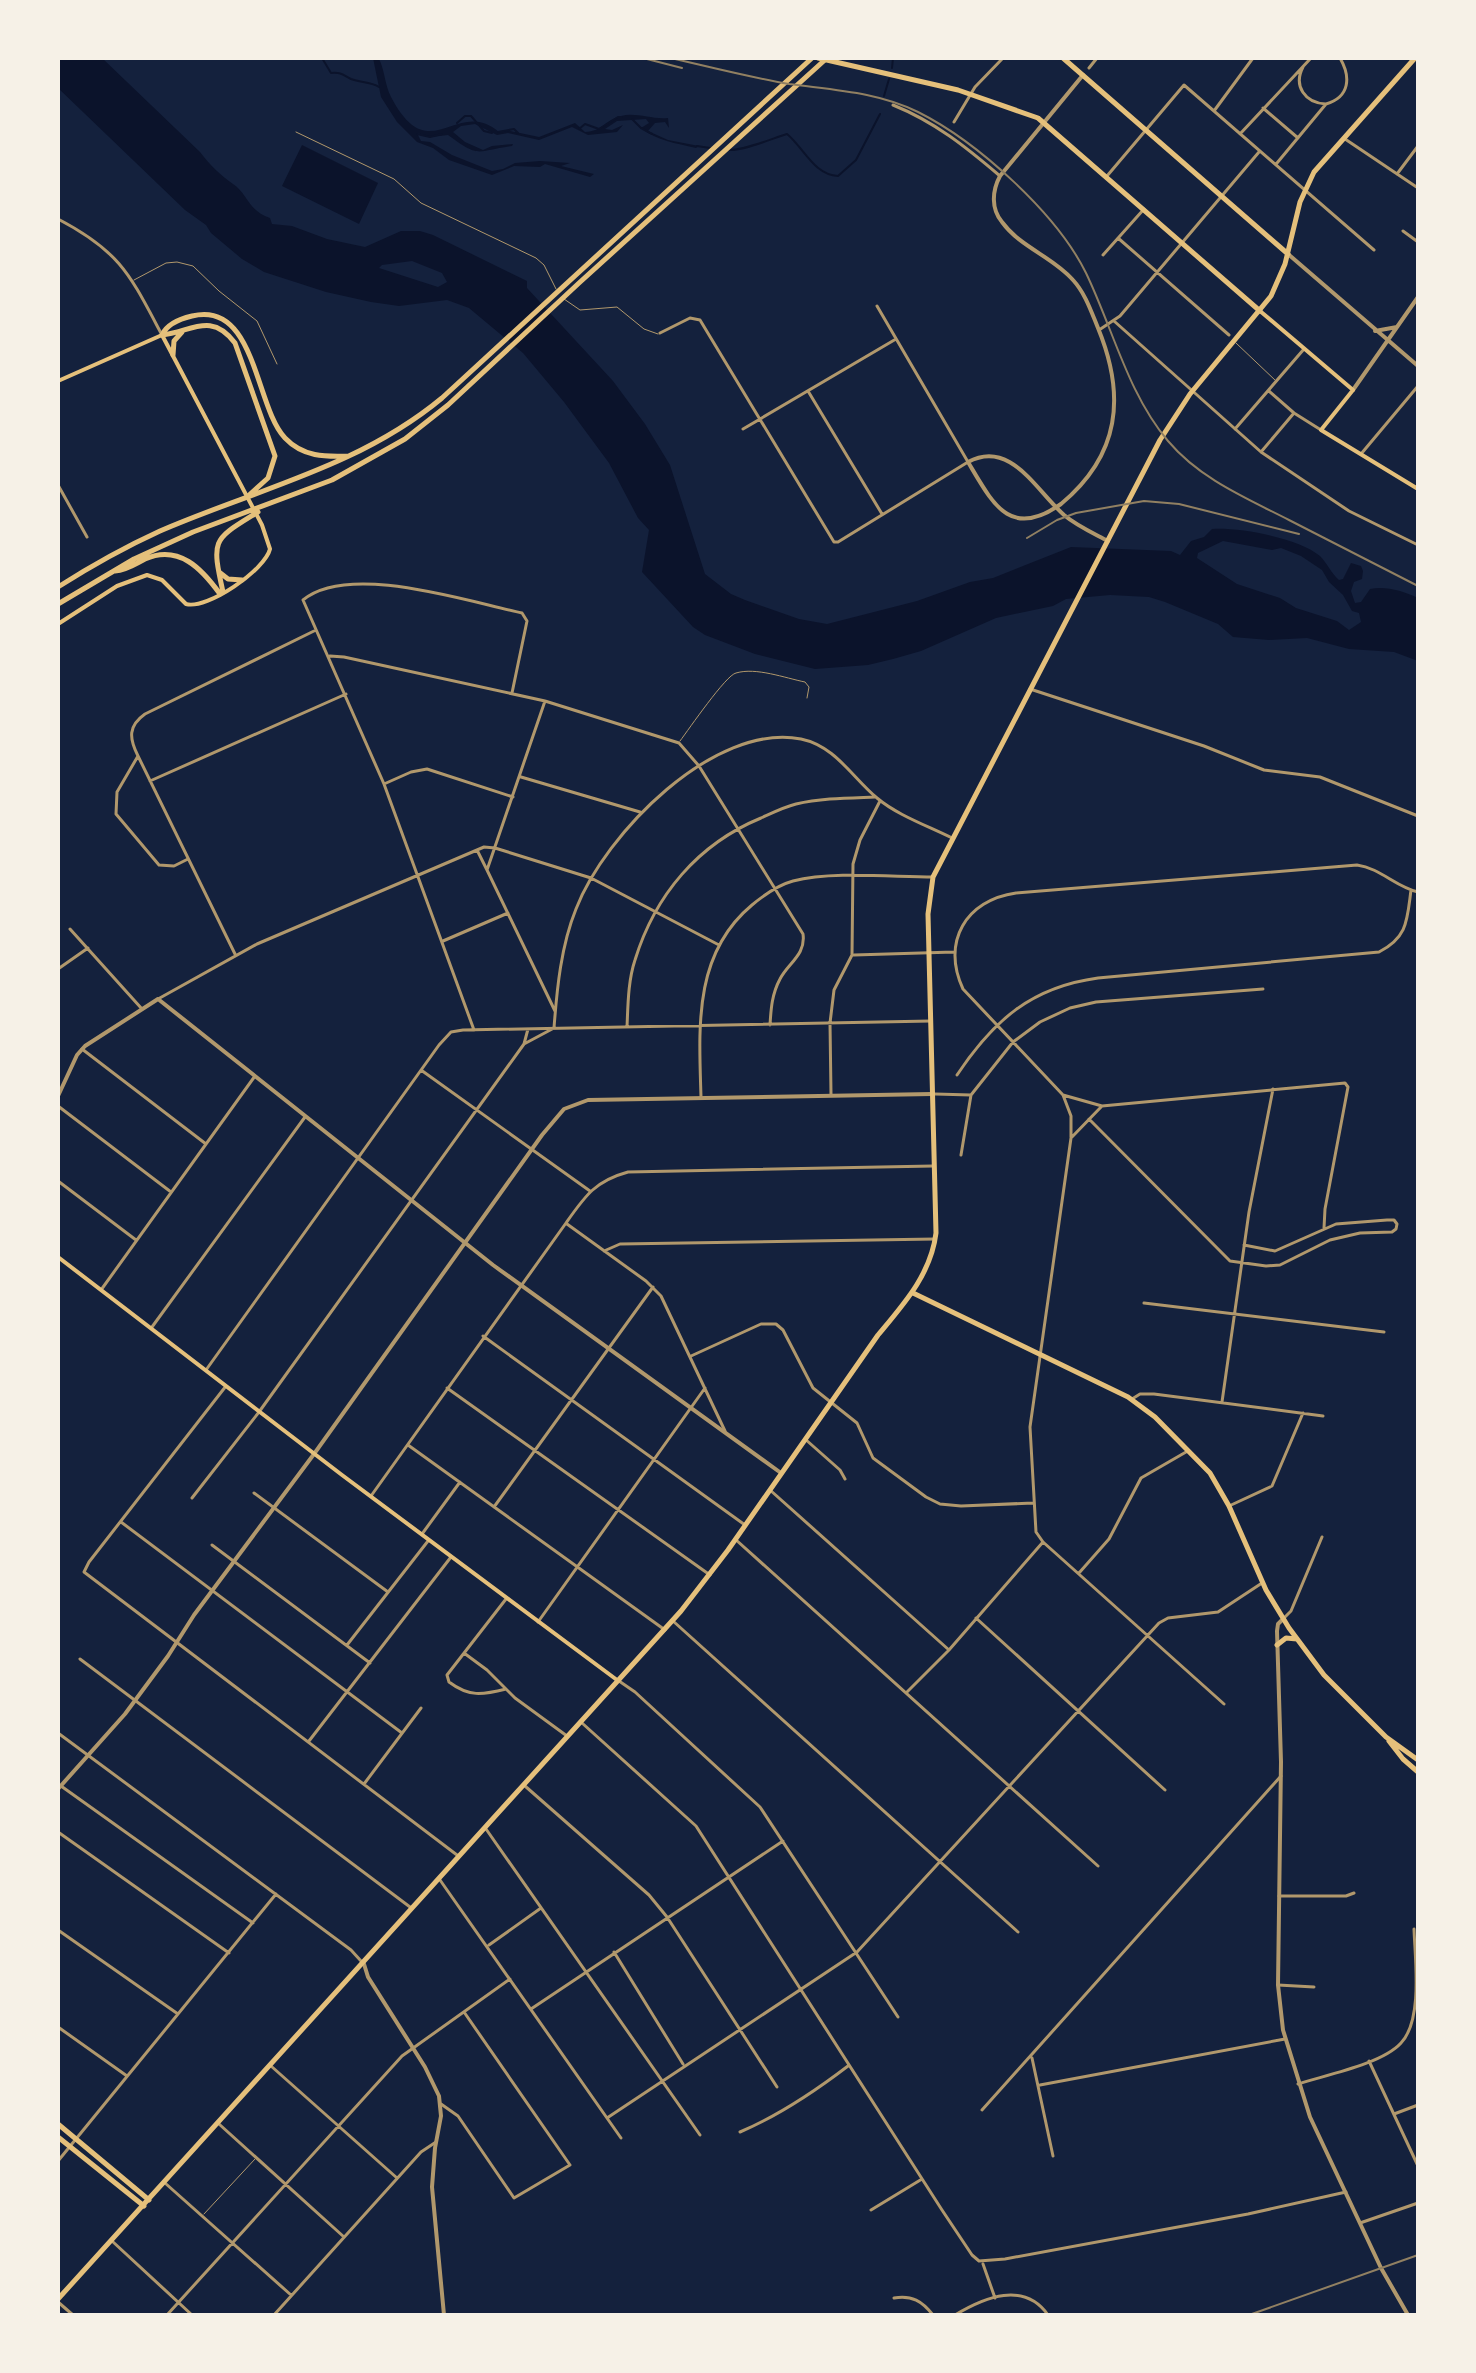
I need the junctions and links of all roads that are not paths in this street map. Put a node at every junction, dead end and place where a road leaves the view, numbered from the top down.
1 (815, 58) edge
2 (827, 58) edge
3 (1003, 58) edge
4 (1063, 58) edge
5 (1097, 58) edge
6 (1253, 58) edge
7 (1311, 58) edge
8 (1340, 58) edge
9 (1415, 58) edge
10 (1304, 63) junction
11 (1089, 68) dead end
12 (1083, 75) junction
13 (970, 93) junction
14 (1326, 104) junction
15 (893, 105) dead end
16 (1263, 108) junction
17 (1214, 111) junction
18 (954, 122) dead end
19 (1044, 122) junction
20 (1146, 130) junction
21 (296, 132) dead end
22 (1240, 134) junction
23 (1298, 138) junction
24 (1342, 138) junction
25 (1418, 146) edge
26 (1260, 151) junction
27 (1276, 165) junction
28 (1397, 174) junction
29 (1000, 176) junction
30 (1107, 176) junction
31 (1418, 188) edge
32 (1305, 189) junction
33 (1222, 196) junction
34 (1144, 209) junction
35 (58, 219) edge
36 (1403, 231) dead end
37 (1118, 238) junction
38 (1418, 242) edge
39 (1182, 243) junction
40 (1374, 250) dead end
41 (1288, 254) junction
42 (1103, 255) dead end
43 (1157, 273) junction
44 (132, 281) junction
45 (1418, 297) edge
46 (877, 306) dead end
47 (1260, 311) junction
48 (1114, 321) junction
49 (1399, 326) junction
50 (186, 329) junction
51 (1099, 330) junction
52 (1375, 331) junction
53 (660, 333) joint
54 (162, 335) junction
55 (1229, 335) joint
56 (896, 339) junction
57 (1388, 343) junction
58 (1304, 349) junction
59 (173, 355) junction
60 (277, 364) dead end
61 (1418, 366) edge
62 (58, 381) edge
63 (1277, 381) junction
64 (1418, 386) edge
65 (1353, 390) junction
66 (808, 391) junction
67 (1269, 391) junction
68 (1294, 413) junction
69 (760, 419) junction
70 (743, 429) dead end
71 (1235, 429) junction
72 (1321, 430) junction
73 (1261, 452) junction
74 (1361, 454) junction
75 (352, 456) junction
76 (968, 462) junction
77 (58, 485) edge
78 (1418, 489) edge
79 (243, 500) junction
80 (269, 505) junction
81 (882, 514) junction
82 (87, 537) dead end
83 (1108, 541) junction
84 (1418, 545) edge
85 (110, 571) junction
86 (218, 571) junction
87 (242, 580) junction
88 (58, 587) edge
89 (222, 593) junction
90 (58, 604) edge
91 (58, 624) edge
92 (316, 630) junction
93 (329, 656) junction
94 (1030, 689) junction
95 (512, 693) junction
96 (346, 694) junction
97 (807, 698) dead end
98 (545, 701) junction
99 (679, 743) junction
100 (138, 756) junction
101 (699, 766) junction
102 (520, 776) junction
103 (150, 781) junction
104 (384, 784) junction
105 (513, 797) junction
106 (875, 797) junction
107 (880, 801) junction
108 (640, 812) junction
109 (1418, 816) edge
110 (737, 828) junction
111 (952, 838) junction
112 (495, 848) junction
113 (477, 850) junction
114 (188, 859) junction
115 (487, 870) junction
116 (419, 874) junction
117 (852, 877) junction
118 (933, 877) junction
119 (591, 878) junction
120 (775, 888) junction
121 (1411, 890) junction
122 (1418, 892) edge
123 (654, 912) junction
124 (508, 913) junction
125 (70, 929) dead end
126 (443, 941) junction
127 (719, 945) junction
128 (88, 948) junction
129 (929, 952) junction
130 (954, 952) junction
131 (235, 955) junction
132 (852, 955) junction
133 (58, 969) edge
134 (1263, 989) dead end
135 (158, 999) junction
136 (142, 1009) junction
137 (555, 1011) junction
138 (931, 1021) junction
139 (830, 1023) junction
140 (770, 1025) junction
141 (996, 1025) junction
142 (700, 1026) junction
143 (627, 1027) junction
144 (554, 1028) junction
145 (528, 1029) junction
146 (474, 1030) junction
147 (1013, 1042) junction
148 (524, 1044) junction
149 (82, 1049) junction
150 (421, 1070) junction
151 (957, 1075) dead end
152 (255, 1076) junction
153 (1273, 1089) junction
154 (932, 1094) junction
155 (831, 1095) junction
156 (971, 1095) junction
157 (1063, 1095) junction
158 (58, 1096) edge
159 (701, 1098) junction
160 (58, 1106) edge
161 (1102, 1106) junction
162 (477, 1109) junction
163 (305, 1117) junction
164 (1089, 1119) junction
165 (1071, 1138) junction
166 (206, 1144) junction
167 (532, 1149) junction
168 (961, 1155) dead end
169 (358, 1159) junction
170 (933, 1166) junction
171 (58, 1181) edge
172 (590, 1191) junction
173 (171, 1192) junction
174 (412, 1202) junction
175 (566, 1223) junction
176 (1324, 1228) junction
177 (935, 1239) junction
178 (136, 1240) junction
179 (464, 1243) junction
180 (1244, 1245) junction
181 (604, 1251) junction
182 (58, 1257) edge
183 (1241, 1261) junction
184 (520, 1285) junction
185 (653, 1287) junction
186 (101, 1290) junction
187 (913, 1293) junction
188 (1144, 1303) dead end
189 (1233, 1313) junction
190 (151, 1328) junction
191 (1384, 1332) dead end
192 (483, 1336) junction
193 (608, 1349) junction
194 (1041, 1354) junction
195 (691, 1356) junction
196 (206, 1370) junction
197 (226, 1386) junction
198 (447, 1388) junction
199 (705, 1388) junction
200 (1132, 1399) junction
201 (571, 1400) junction
202 (1222, 1402) junction
203 (830, 1403) junction
204 (691, 1409) junction
205 (259, 1412) junction
206 (1303, 1413) junction
207 (1323, 1416) dead end
208 (727, 1434) junction
209 (805, 1439) junction
210 (407, 1444) junction
211 (1189, 1450) junction
212 (535, 1451) junction
213 (314, 1454) junction
214 (655, 1459) junction
215 (781, 1473) junction
216 (845, 1479) dead end
217 (460, 1482) junction
218 (770, 1490) junction
219 (254, 1493) dead end
220 (370, 1496) junction
221 (192, 1498) dead end
222 (1033, 1503) junction
223 (1229, 1506) junction
224 (494, 1507) junction
225 (275, 1508) junction
226 (618, 1511) junction
227 (121, 1522) junction
228 (745, 1525) junction
229 (421, 1535) junction
230 (1322, 1537) dead end
231 (735, 1539) junction
232 (428, 1541) junction
233 (1043, 1542) junction
234 (212, 1545) dead end
235 (451, 1557) junction
236 (233, 1562) junction
237 (578, 1567) junction
238 (1079, 1573) junction
239 (710, 1575) junction
240 (1262, 1583) junction
241 (212, 1590) junction
242 (388, 1592) junction
243 (506, 1598) junction
244 (976, 1618) junction
245 (1284, 1618) junction
246 (673, 1621) junction
247 (538, 1622) junction
248 (665, 1630) junction
249 (1147, 1634) junction
250 (1297, 1639) junction
251 (176, 1643) junction
252 (1277, 1645) junction
253 (347, 1646) junction
254 (949, 1650) junction
255 (464, 1653) junction
256 (80, 1659) dead end
257 (370, 1663) junction
258 (619, 1681) junction
259 (506, 1689) junction
260 (348, 1692) junction
261 (906, 1693) junction
262 (135, 1700) junction
263 (1224, 1704) dead end
264 (421, 1708) dead end
265 (1078, 1710) junction
266 (582, 1723) junction
267 (58, 1733) edge
268 (402, 1733) junction
269 (1386, 1737) junction
270 (568, 1738) junction
271 (308, 1742) junction
272 (88, 1755) junction
273 (1418, 1760) edge
274 (1418, 1772) edge
275 (1281, 1776) junction
276 (364, 1784) junction
277 (59, 1786) edge
278 (525, 1786) junction
279 (1009, 1786) junction
280 (1165, 1790) dead end
281 (486, 1829) junction
282 (58, 1832) edge
283 (783, 1841) junction
284 (460, 1857) junction
285 (941, 1862) junction
286 (1098, 1866) dead end
287 (729, 1876) junction
288 (440, 1880) junction
289 (1354, 1893) dead end
290 (276, 1894) junction
291 (1279, 1896) junction
292 (541, 1908) junction
293 (413, 1909) junction
294 (667, 1917) junction
295 (253, 1923) junction
296 (1414, 1929) dead end
297 (58, 1930) edge
298 (1018, 1932) dead end
299 (487, 1946) junction
300 (614, 1952) junction
301 (857, 1952) junction
302 (229, 1953) junction
303 (364, 1964) junction
304 (586, 1971) junction
305 (510, 1979) junction
306 (1278, 1985) junction
307 (1314, 1987) dead end
308 (801, 1989) junction
309 (531, 2009) junction
310 (463, 2011) junction
311 (178, 2014) junction
312 (898, 2017) dead end
313 (58, 2027) edge
314 (739, 2029) junction
315 (1285, 2039) junction
316 (412, 2047) junction
317 (1032, 2056) junction
318 (1369, 2061) junction
319 (684, 2065) junction
320 (271, 2066) junction
321 (848, 2066) junction
322 (127, 2076) junction
323 (662, 2080) junction
324 (1298, 2084) junction
325 (1040, 2085) junction
326 (777, 2087) dead end
327 (441, 2104) junction
328 (1418, 2105) edge
329 (982, 2110) dead end
330 (1394, 2114) junction
331 (607, 2118) junction
332 (58, 2124) edge
333 (219, 2124) junction
334 (339, 2125) junction
335 (740, 2132) dead end
336 (700, 2135) dead end
337 (58, 2137) edge
338 (621, 2138) dead end
339 (76, 2140) junction
340 (436, 2142) junction
341 (70, 2147) junction
342 (1053, 2156) dead end
343 (256, 2157) junction
344 (58, 2161) edge
345 (1418, 2166) edge
346 (398, 2178) junction
347 (922, 2179) junction
348 (165, 2183) junction
349 (285, 2184) junction
350 (1346, 2192) junction
351 (149, 2200) junction
352 (1418, 2203) edge
353 (144, 2206) junction
354 (871, 2210) dead end
355 (202, 2216) junction
356 (1360, 2223) junction
357 (344, 2237) junction
358 (112, 2241) junction
359 (232, 2243) junction
360 (982, 2262) junction
361 (291, 2296) junction
362 (894, 2298) dead end
363 (995, 2298) junction
364 (58, 2301) edge
365 (178, 2302) junction
366 (73, 2315) edge
367 (167, 2315) edge
368 (192, 2315) edge
369 (274, 2315) edge
370 (444, 2315) edge
371 (933, 2315) edge
372 (955, 2315) edge
373 (1048, 2315) edge
374 (1408, 2315) edge

1 - 13 main road
1 - 75 main road
2 - 80 main road
3 - 13 street
4 - 12 main road
5 - 11 street
6 - 17 street
7 - 10 street
8 - 14 street
9 - 24 main road
10 - 14 street
10 - 16 street
12 - 19 street
12 - 20 main road
13 - 18 street
13 - 19 main road
14 - 23 street
15 - 29 street
16 - 22 street
16 - 23 street
17 - 20 street
17 - 22 street
19 - 29 street
19 - 30 main road
20 - 30 street
20 - 33 main road
21 - 53 lane
22 - 26 street
23 - 27 street
24 - 28 street
24 - 32 main road
25 - 28 street
26 - 27 street
26 - 33 street
27 - 32 street
28 - 31 street
29 - 51 street
30 - 34 main road
32 - 40 street
32 - 41 main road
33 - 39 street
33 - 41 main road
34 - 37 street
34 - 39 main road
35 - 44 street
36 - 38 street
37 - 42 street
37 - 43 street
39 - 43 street
39 - 47 main road
41 - 47 main road
41 - 52 street
43 - 48 street
43 - 55 street
44 - 54 street
44 - 60 lane
45 - 49 street
46 - 56 street
47 - 58 main road
47 - 83 main road
48 - 51 street
48 - 71 street
49 - 52 street
49 - 57 street
50 - 54 main road
50 - 59 main road
50 - 79 main road
51 - 76 street
52 - 57 street
53 - 69 street
54 - 59 main road
54 - 62 main road
54 - 75 main road
55 - 63 lane
56 - 66 street
56 - 76 street
57 - 61 street
57 - 65 street
58 - 63 street
58 - 65 main road
59 - 87 main road
63 - 67 street
64 - 74 street
65 - 72 main road
66 - 69 street
66 - 81 street
67 - 68 street
67 - 71 street
68 - 72 street
68 - 73 street
69 - 70 street
69 - 81 street
71 - 73 street
72 - 74 main road
73 - 84 street
74 - 78 main road
75 - 79 main road
76 - 81 street
76 - 83 street
77 - 82 street
79 - 88 main road
80 - 85 main road
80 - 86 main road
83 - 94 main road
85 - 89 main road
85 - 90 main road
86 - 87 main road
86 - 89 main road
87 - 89 main road
89 - 91 main road
92 - 93 street
92 - 95 street
92 - 100 street
93 - 95 street
93 - 96 street
94 - 109 street
94 - 111 main road
95 - 98 street
96 - 103 street
96 - 104 street
97 - 99 lane
98 - 99 street
98 - 102 street
99 - 101 street
100 - 103 street
100 - 114 street
101 - 106 street
101 - 108 street
101 - 110 street
102 - 105 street
102 - 108 street
103 - 114 street
104 - 105 street
104 - 116 street
105 - 112 street
106 - 107 street
106 - 110 street
107 - 111 street
107 - 117 street
108 - 119 street
110 - 120 street
110 - 123 street
111 - 118 main road
112 - 113 street
112 - 115 street
112 - 119 street
113 - 115 street
113 - 116 street
114 - 131 street
115 - 124 street
116 - 126 street
116 - 131 street
117 - 118 street
117 - 120 street
117 - 132 street
118 - 129 main road
119 - 123 street
119 - 137 street
120 - 127 street
120 - 140 street
121 - 122 street
121 - 130 street
121 - 141 street
123 - 127 street
123 - 143 street
124 - 126 street
124 - 137 street
125 - 128 street
126 - 146 street
127 - 142 street
128 - 133 street
128 - 136 street
129 - 130 street
129 - 132 street
129 - 138 main road
130 - 141 street
131 - 135 street
132 - 139 street
134 - 147 street
135 - 136 street
135 - 152 street
136 - 149 street
137 - 144 street
138 - 139 street
138 - 154 main road
139 - 140 street
139 - 155 street
140 - 142 street
141 - 147 street
141 - 151 street
142 - 143 street
142 - 159 street
143 - 144 street
144 - 145 street
144 - 148 street
145 - 146 street
145 - 148 street
146 - 150 street
147 - 156 street
147 - 157 street
148 - 162 street
149 - 158 street
149 - 166 street
150 - 162 street
150 - 169 street
152 - 163 street
152 - 166 street
153 - 161 street
153 - 176 street
153 - 180 street
154 - 155 street
154 - 156 street
154 - 170 main road
155 - 159 street
156 - 168 street
157 - 161 street
157 - 165 street
159 - 167 street
160 - 173 street
161 - 164 street
162 - 167 street
162 - 174 street
163 - 169 street
163 - 190 street
164 - 165 street
164 - 183 street
165 - 194 street
166 - 173 street
167 - 172 street
167 - 179 street
169 - 174 street
169 - 196 street
170 - 172 street
170 - 177 main road
171 - 178 street
172 - 175 street
173 - 178 street
174 - 179 street
174 - 205 street
175 - 181 street
175 - 184 street
176 - 180 street
176 - 183 street
177 - 181 street
177 - 187 main road
178 - 186 street
179 - 184 street
179 - 213 street
180 - 183 street
181 - 185 street
182 - 186 main road
183 - 189 street
184 - 192 street
184 - 193 street
185 - 193 street
185 - 195 street
186 - 190 main road
187 - 194 main road
187 - 203 main road
188 - 189 street
189 - 191 street
189 - 202 street
190 - 196 main road
192 - 198 street
192 - 201 street
193 - 201 street
193 - 204 street
194 - 200 main road
194 - 222 street
195 - 199 street
195 - 203 street
196 - 197 main road
197 - 205 main road
197 - 227 street
198 - 210 street
198 - 212 street
199 - 204 street
199 - 208 street
200 - 202 street
200 - 211 main road
201 - 212 street
201 - 214 street
202 - 206 street
203 - 209 main road
203 - 222 street
204 - 208 street
204 - 214 street
205 - 213 main road
205 - 221 street
206 - 207 street
206 - 223 street
208 - 215 street
209 - 215 main road
209 - 216 street
210 - 217 street
210 - 220 street
211 - 223 main road
211 - 238 street
212 - 224 street
212 - 226 street
213 - 220 main road
213 - 225 street
214 - 226 street
214 - 228 street
215 - 218 main road
217 - 224 street
217 - 229 street
218 - 228 main road
218 - 254 street
219 - 225 street
220 - 229 main road
222 - 233 street
223 - 240 main road
224 - 237 street
225 - 236 street
225 - 242 street
226 - 237 street
226 - 239 street
227 - 241 street
227 - 251 street
228 - 231 main road
229 - 232 main road
230 - 245 street
231 - 239 main road
231 - 261 street
232 - 235 main road
232 - 242 street
233 - 238 street
233 - 244 street
234 - 236 street
235 - 243 main road
235 - 257 street
236 - 241 street
236 - 253 street
237 - 247 street
237 - 248 street
238 - 249 street
239 - 246 main road
240 - 245 main road
240 - 249 street
241 - 251 street
241 - 260 street
242 - 253 street
243 - 247 main road
243 - 255 street
244 - 254 street
244 - 265 street
245 - 250 main road
245 - 252 street
246 - 248 main road
246 - 285 street
247 - 258 main road
248 - 258 main road
249 - 263 street
249 - 265 street
250 - 252 main road
250 - 269 main road
251 - 262 street
251 - 271 street
252 - 275 street
253 - 257 street
254 - 261 street
255 - 259 street
255 - 259 street
256 - 262 street
257 - 260 street
258 - 266 main road
258 - 283 street
259 - 270 street
260 - 268 street
260 - 271 street
261 - 279 street
262 - 272 street
262 - 293 street
264 - 268 street
265 - 279 street
265 - 280 street
266 - 270 main road
266 - 287 street
267 - 272 street
268 - 276 street
269 - 273 main road
269 - 274 main road
270 - 278 main road
271 - 276 street
272 - 277 street
272 - 290 street
275 - 291 street
275 - 317 street
276 - 284 street
277 - 295 street
278 - 281 main road
278 - 294 street
279 - 285 street
279 - 286 street
281 - 284 main road
281 - 292 street
282 - 302 street
283 - 287 street
283 - 301 street
284 - 288 main road
285 - 298 street
285 - 301 street
287 - 294 street
287 - 308 street
288 - 293 main road
288 - 299 street
289 - 291 street
290 - 295 street
290 - 303 street
291 - 306 street
292 - 299 street
292 - 304 street
293 - 303 main road
294 - 300 street
294 - 314 street
295 - 302 street
296 - 318 street
297 - 311 street
299 - 305 street
300 - 304 street
300 - 319 street
301 - 308 street
301 - 312 street
302 - 311 street
303 - 316 street
303 - 320 main road
304 - 309 street
304 - 323 street
305 - 309 street
305 - 310 street
306 - 307 street
306 - 315 street
308 - 314 street
308 - 321 street
309 - 331 street
310 - 316 street
310 - 327 street
311 - 322 street
313 - 322 street
314 - 319 street
314 - 326 street
315 - 324 street
315 - 325 street
316 - 327 street
316 - 334 street
317 - 325 street
317 - 329 street
318 - 324 street
318 - 330 street
319 - 323 street
320 - 333 main road
320 - 334 street
321 - 335 street
321 - 347 street
322 - 339 street
323 - 331 street
323 - 336 street
324 - 350 street
325 - 342 street
327 - 340 street
328 - 330 street
330 - 345 street
331 - 338 street
332 - 339 main road
333 - 343 street
333 - 348 main road
334 - 346 street
334 - 349 street
337 - 341 main road
339 - 341 street
339 - 351 main road
340 - 346 street
340 - 370 street
341 - 344 street
341 - 353 main road
343 - 349 street
343 - 355 lane
346 - 357 street
347 - 354 street
347 - 360 street
348 - 351 main road
348 - 355 street
349 - 357 street
349 - 359 street
350 - 356 street
350 - 360 street
351 - 353 main road
352 - 356 street
353 - 358 main road
355 - 359 street
356 - 374 street
357 - 361 street
358 - 364 main road
358 - 365 street
359 - 361 street
359 - 365 street
360 - 363 street
361 - 369 street
362 - 371 street
363 - 372 street
363 - 373 street
364 - 366 street
365 - 367 street
365 - 368 street

